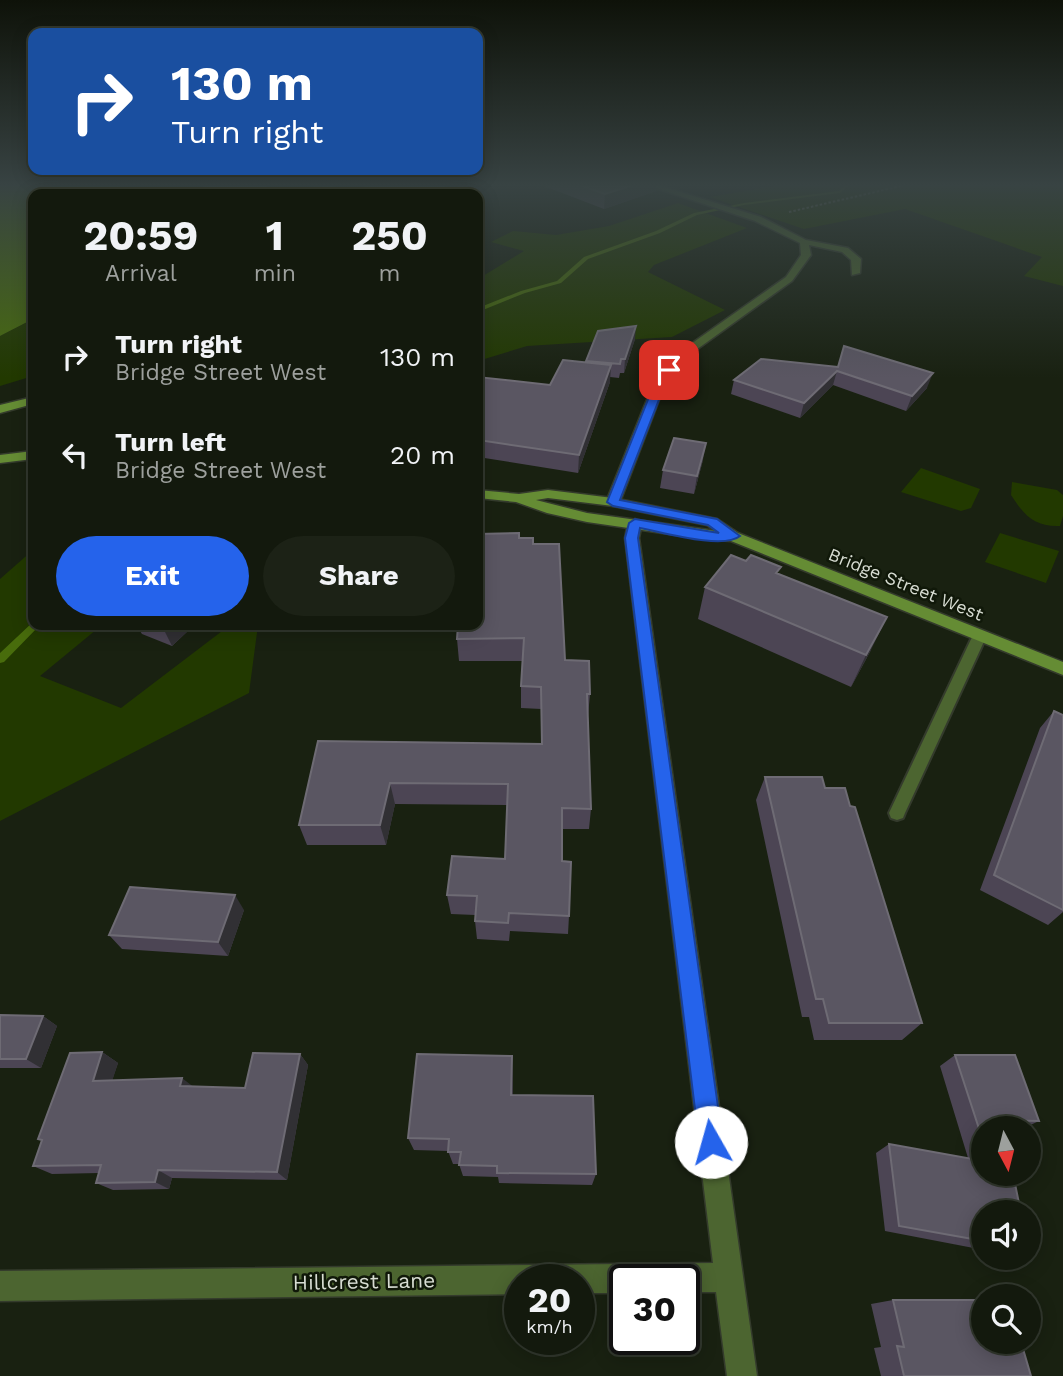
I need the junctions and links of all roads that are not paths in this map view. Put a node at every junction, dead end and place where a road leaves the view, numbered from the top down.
1 (805, 250) edge
2 (845, 250) edge
3 (855, 272) dead end
4 (28, 400) edge
5 (3, 406) edge
6 (28, 455) edge
7 (0, 458) edge
8 (483, 494) edge
9 (519, 498) junction
10 (613, 502) junction
11 (635, 523) junction
12 (733, 536) junction
13 (980, 635) junction
14 (1063, 670) edge
15 (897, 813) dead end
16 (729, 1277) junction
17 (0, 1286) edge
18 (741, 1376) edge

1 - 10 street
2 - 3 street
4 - 5 main road
6 - 7 main road
8 - 9 main road, Bridge Street West
9 - 10 main road, Bridge Street West
9 - 11 main road, Bridge Street West
10 - 12 main road, Bridge Street West
11 - 12 main road, Bridge Street West
11 - 16 street
12 - 13 main road, Bridge Street West
13 - 14 main road, Bridge Street West
13 - 15 lane
16 - 17 street, Hillcrest Lane
16 - 18 street

